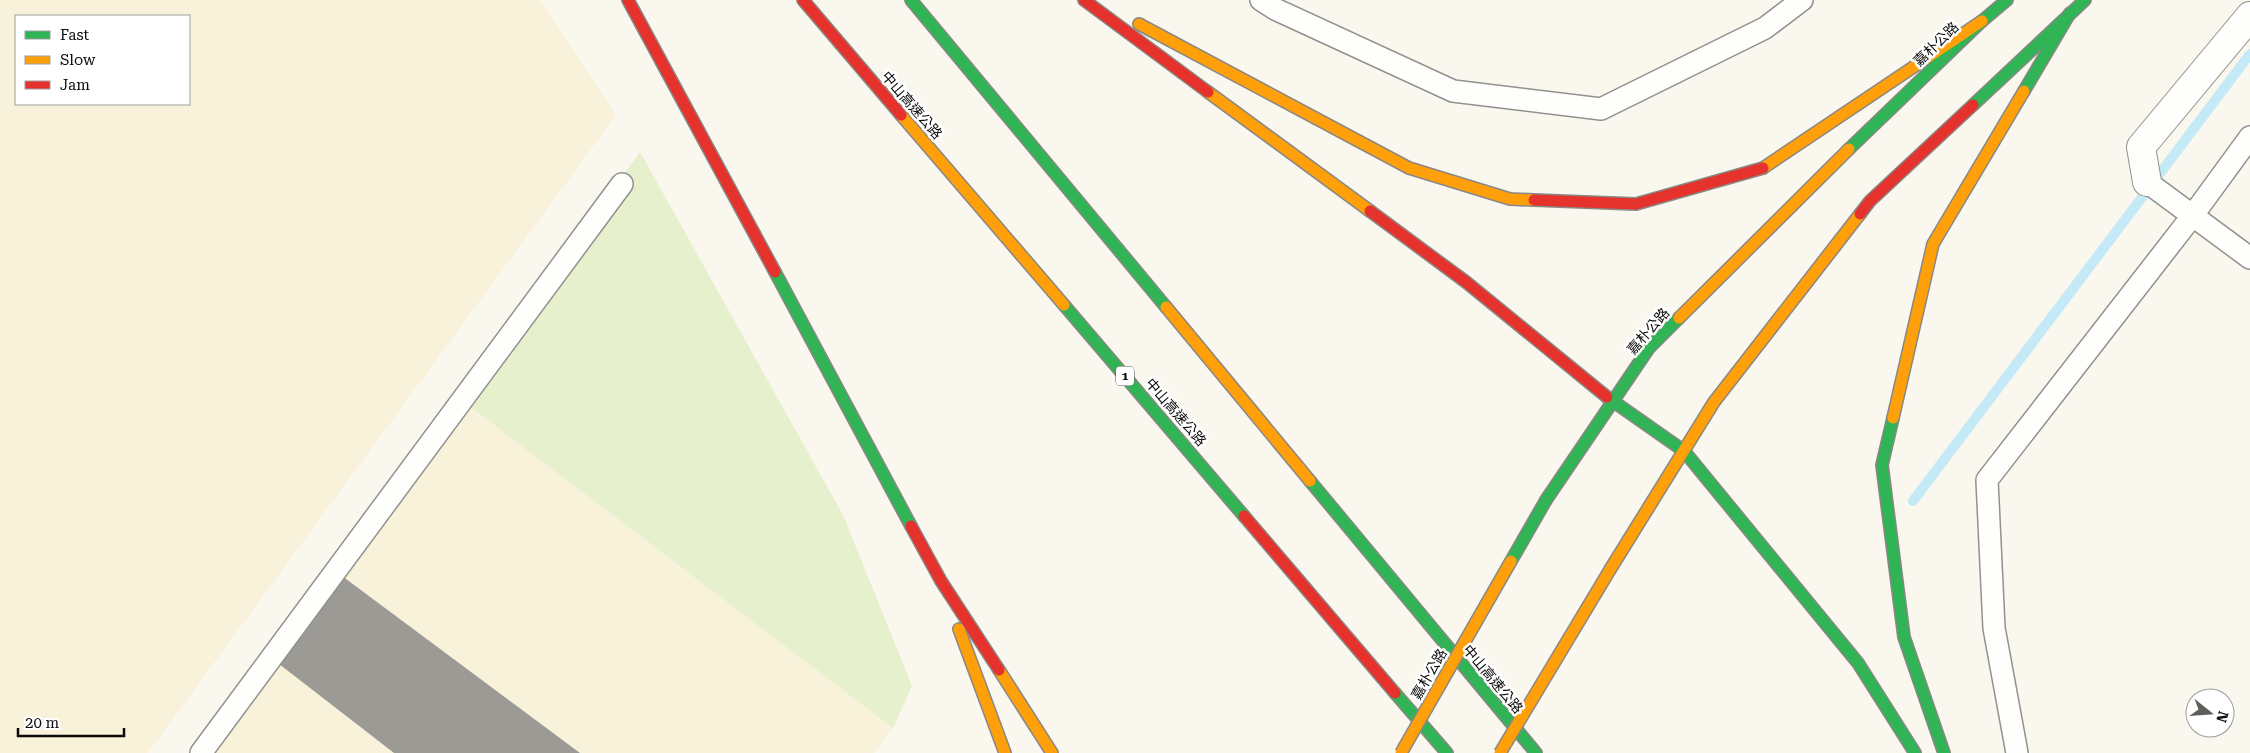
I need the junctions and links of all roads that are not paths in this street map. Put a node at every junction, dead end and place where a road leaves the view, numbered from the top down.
1 (628, 0) edge
2 (803, 0) edge
3 (911, 0) edge
4 (1084, 0) edge
5 (1095, 0) edge
6 (1261, 0) edge
7 (1802, 0) edge
8 (2007, 0) edge
9 (2086, 0) edge
10 (2070, 14) junction
11 (2250, 16) edge
12 (1982, 21) junction
13 (2250, 137) edge
14 (2147, 182) joint
15 (622, 184) dead end
16 (2193, 215) junction
17 (2250, 258) edge
18 (1613, 402) junction
19 (1684, 451) junction
20 (941, 581) junction
21 (201, 753) edge
22 (1005, 753) edge
23 (1052, 753) edge
24 (1401, 753) edge
25 (1447, 753) edge
26 (1500, 753) edge
27 (1536, 753) edge
28 (1915, 753) edge
29 (1944, 753) edge
30 (2017, 753) edge

1 - 20 main road
2 - 25 main road, 中山高速公路 / 1
3 - 27 main road, 中山高速公路
4 - 18 main road
5 - 12 main road
6 - 7 lane
8 - 12 main road, 嘉朴公路
9 - 10 main road
10 - 19 main road
10 - 29 main road
11 - 14 street
12 - 18 main road, 嘉朴公路
13 - 16 lane
14 - 16 lane
15 - 21 lane
16 - 17 lane
16 - 30 lane
18 - 19 main road
18 - 24 main road, 嘉朴公路, bridge
19 - 26 main road, bridge
19 - 28 main road
20 - 22 main road
20 - 23 main road

